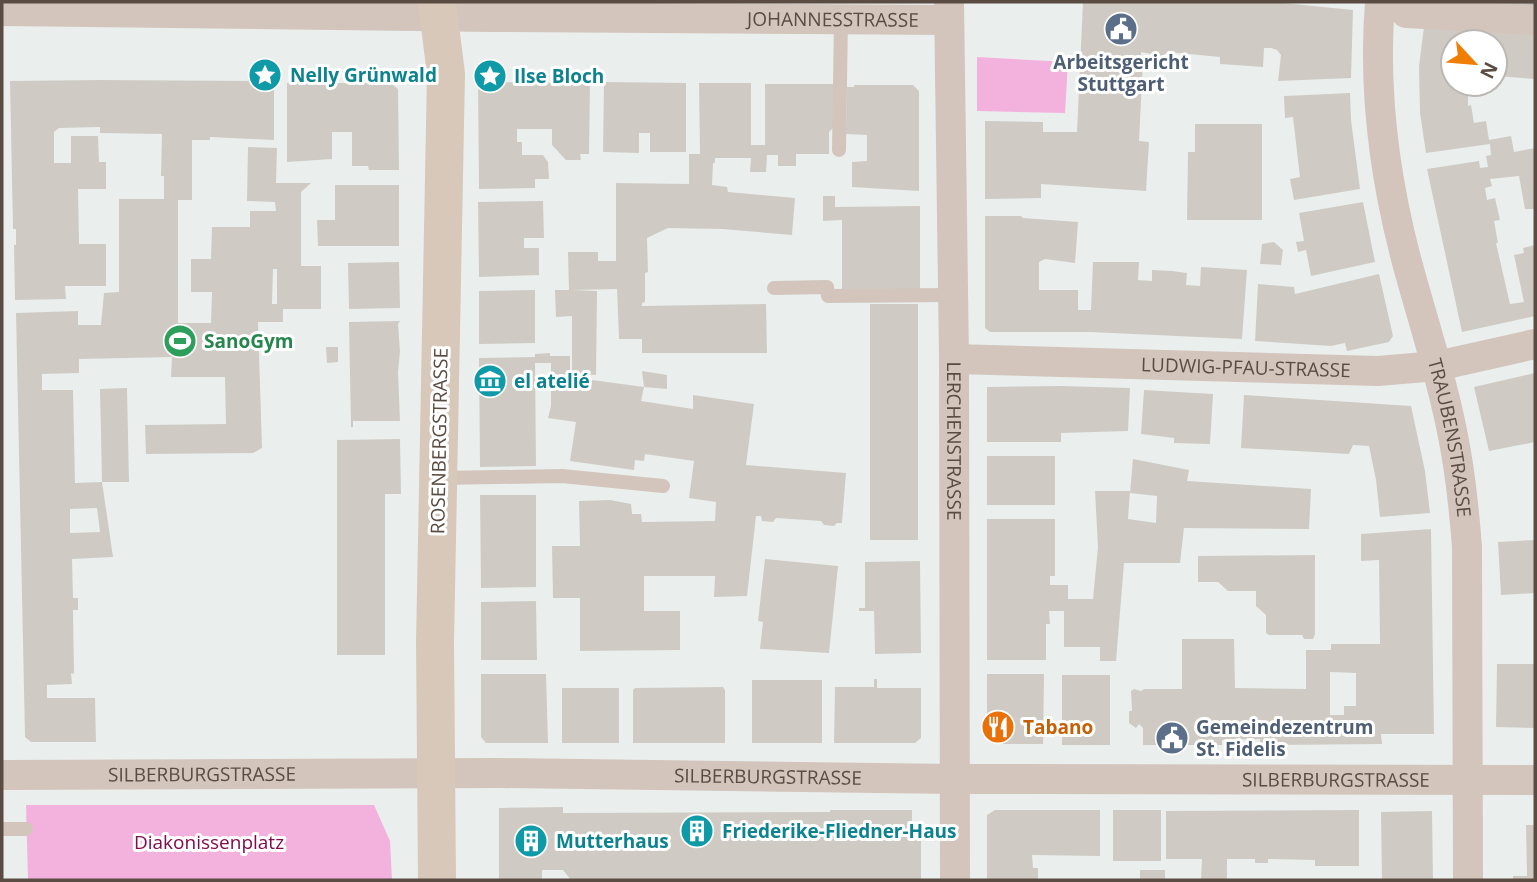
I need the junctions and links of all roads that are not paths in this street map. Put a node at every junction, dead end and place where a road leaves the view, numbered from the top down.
1 (1393, 7) edge
2 (438, 9) edge
3 (2, 10) edge
4 (949, 11) edge
5 (841, 19) junction
6 (1535, 20) edge
7 (839, 150) dead end
8 (774, 288) dead end
9 (953, 296) junction
10 (1535, 344) edge
11 (954, 359) junction
12 (1437, 366) junction
13 (438, 478) junction
14 (663, 486) dead end
15 (437, 774) junction
16 (2, 775) edge
17 (955, 779) junction
18 (1468, 780) junction
19 (1535, 780) edge
20 (2, 828) edge
21 (26, 830) dead end
22 (437, 880) edge
23 (955, 880) edge
24 (1468, 880) edge

1 - 6 street
1 - 12 street, TRAUBENSTRASSE
2 - 3 street, JOHANNESSTRASSE
2 - 5 street, JOHANNESSTRASSE
2 - 13 street, ROSENBERGSTRASSE
4 - 5 street, JOHANNESSTRASSE
4 - 9 street, LERCHENSTRASSE
5 - 7 lane
8 - 9 lane
9 - 11 street, LERCHENSTRASSE
10 - 12 street, LUDWIG-PFAU-STRASSE
11 - 12 street, LUDWIG-PFAU-STRASSE
11 - 17 street, LERCHENSTRASSE
12 - 18 street, TRAUBENSTRASSE
13 - 14 lane
13 - 15 street, ROSENBERGSTRASSE
15 - 16 street, SILBERBURGSTRASSE
15 - 17 street, SILBERBURGSTRASSE
15 - 22 street, ROSENBERGSTRASSE
17 - 18 street, SILBERBURGSTRASSE
17 - 23 street, LERCHENSTRASSE
18 - 19 street, SILBERBURGSTRASSE
18 - 24 street, TRAUBENSTRASSE
20 - 21 lane

